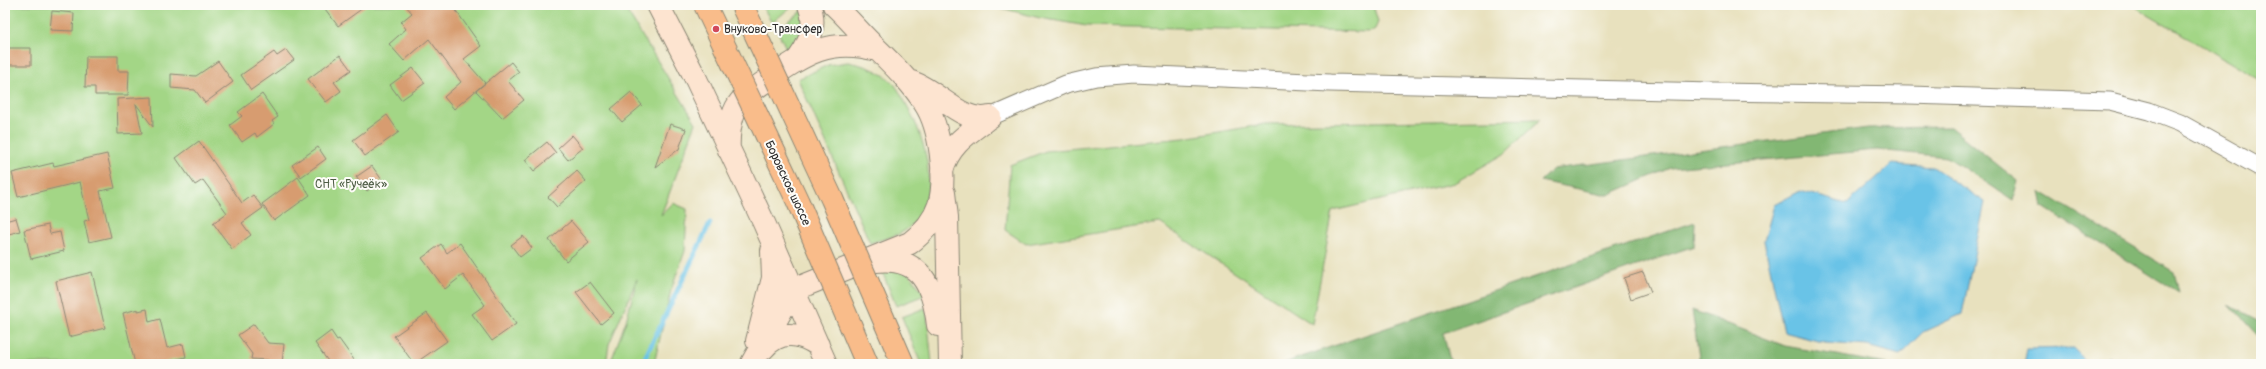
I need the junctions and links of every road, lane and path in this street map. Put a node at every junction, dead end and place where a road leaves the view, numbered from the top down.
1 (658, 5) edge
2 (704, 5) edge
3 (742, 5) edge
4 (809, 5) edge
5 (834, 5) edge
6 (877, 50) junction
7 (799, 58) junction
8 (909, 81) junction
9 (990, 117) junction
10 (729, 151) junction
11 (2261, 168) edge
12 (942, 175) junction
13 (764, 223) junction
14 (865, 262) junction
15 (782, 263) junction
16 (834, 273) junction
17 (793, 290) junction
18 (822, 354) edge
19 (752, 363) edge
20 (868, 364) edge
21 (903, 364) edge
22 (946, 364) edge
23 (950, 364) edge

1 - 10 main road
2 - 20 main road, Боровское шоссе, bridge
3 - 21 main road, bridge
4 - 7 main road
5 - 6 main road
6 - 7 main road
6 - 8 main road
7 - 10 main road
8 - 9 main road
8 - 12 main road
9 - 11 street
9 - 12 main road
10 - 13 main road
12 - 14 main road
12 - 23 main road
13 - 15 main road
13 - 19 main road
14 - 16 main road
14 - 22 main road
15 - 16 main road
15 - 17 main road
16 - 17 main road
17 - 18 main road
17 - 19 main road
18 - 19 main road

